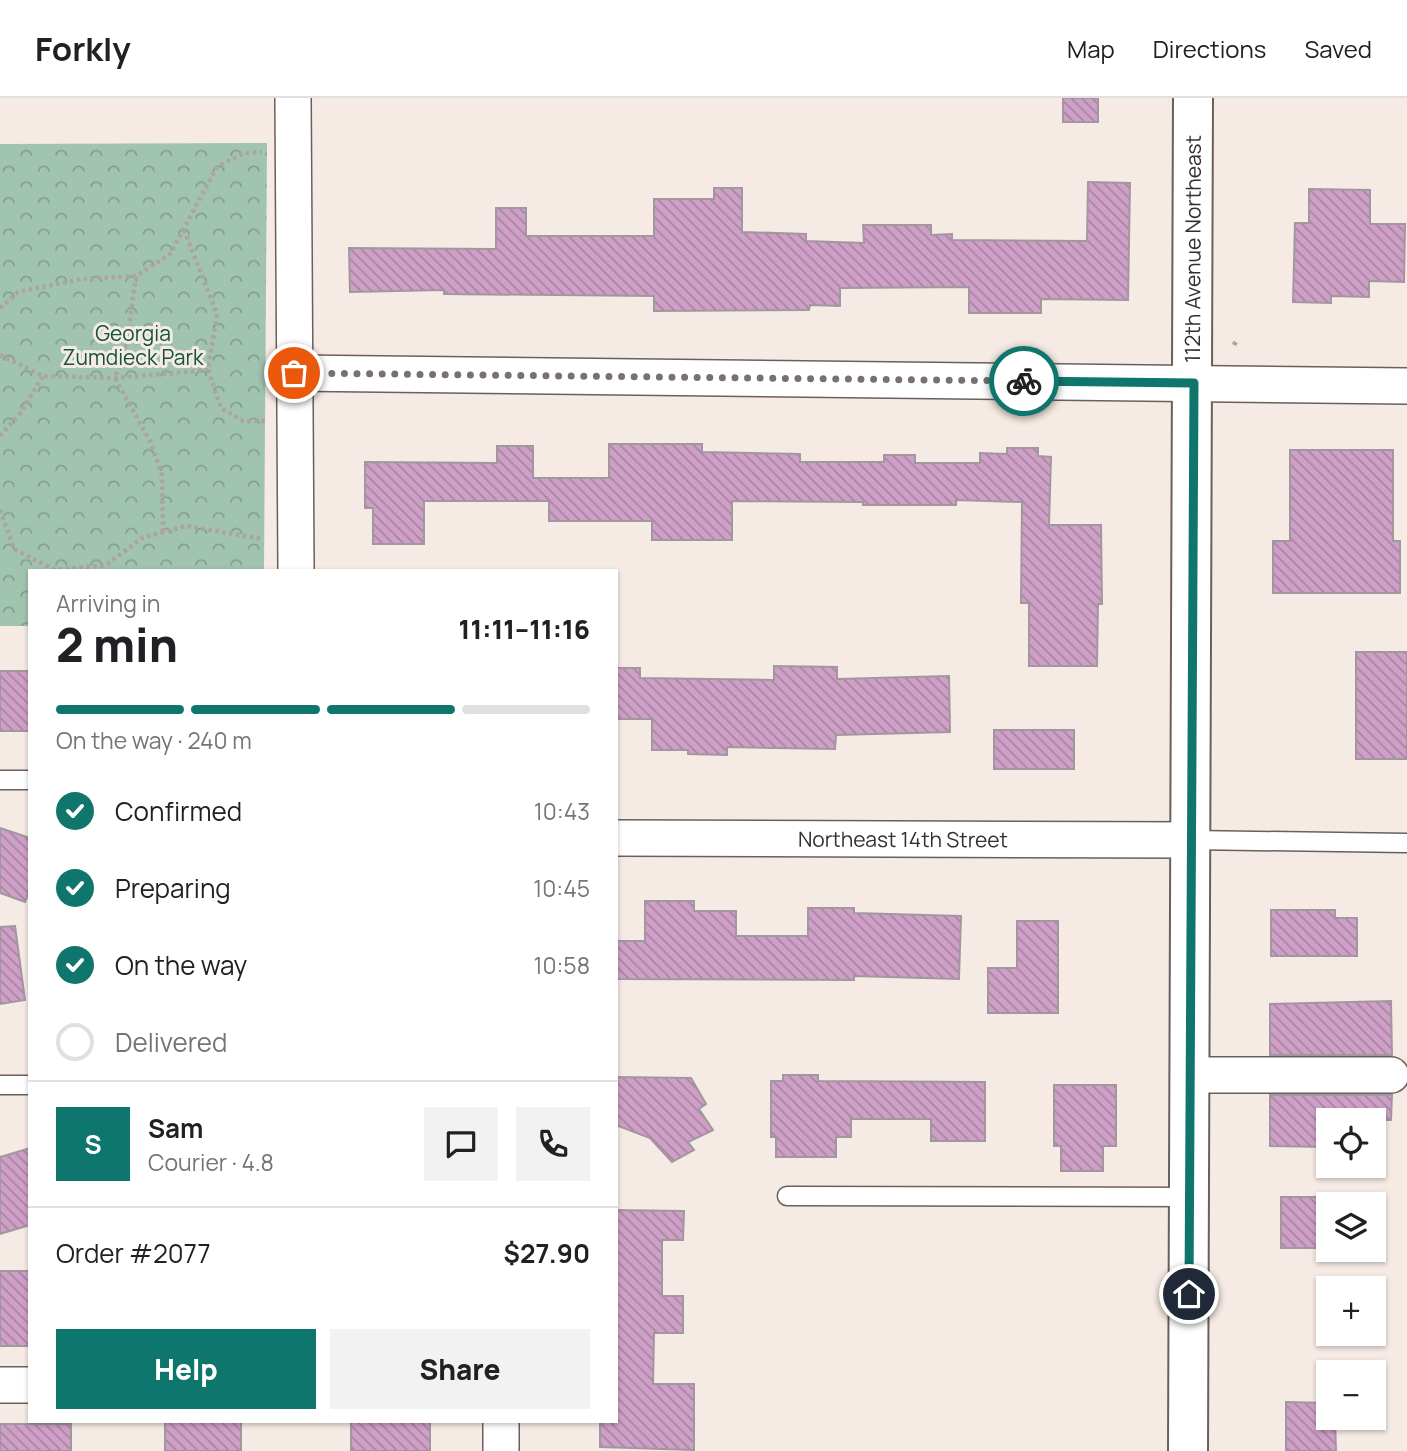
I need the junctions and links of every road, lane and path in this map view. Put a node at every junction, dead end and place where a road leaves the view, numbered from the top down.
1 (293, 98) edge
2 (1193, 98) edge
3 (293, 153) junction
4 (183, 227) junction
5 (136, 276) junction
6 (0, 308) edge
7 (0, 355) edge
8 (208, 370) junction
9 (294, 373) junction
10 (43, 376) junction
11 (115, 378) junction
12 (1194, 383) junction
13 (1407, 386) edge
14 (295, 422) junction
15 (0, 436) edge
16 (0, 510) edge
17 (163, 533) junction
18 (295, 555) edge
19 (53, 569) edge
20 (65, 569) edge
21 (0, 780) edge
22 (28, 780) edge
23 (618, 838) edge
24 (1190, 840) junction
25 (1407, 843) edge
26 (1190, 1075) junction
27 (1391, 1075) dead end
28 (0, 1085) edge
29 (28, 1085) edge
30 (787, 1196) dead end
31 (1190, 1197) junction
32 (0, 1385) edge
33 (28, 1385) edge
34 (501, 1423) edge
35 (501, 1451) edge
36 (1188, 1451) edge

1 - 3 street
2 - 12 main road, 112th Avenue Northeast
3 - 4 path
3 - 9 street
4 - 5 path
4 - 8 path
5 - 6 path
5 - 11 path
7 - 10 path
8 - 11 path
8 - 14 path
9 - 12 street
9 - 14 street
10 - 11 path
10 - 15 path
11 - 17 path
12 - 13 street
12 - 24 main road, 112th Avenue Northeast
14 - 18 street
16 - 19 path
17 - 18 path
17 - 20 path
21 - 22 lane
23 - 24 street, Northeast 14th Street
24 - 25 lane
24 - 26 main road, 112th Avenue Northeast
26 - 27 street
26 - 31 main road, 112th Avenue Northeast
28 - 29 lane
30 - 31 lane
31 - 36 main road, 112th Avenue Northeast
32 - 33 street
34 - 35 street

